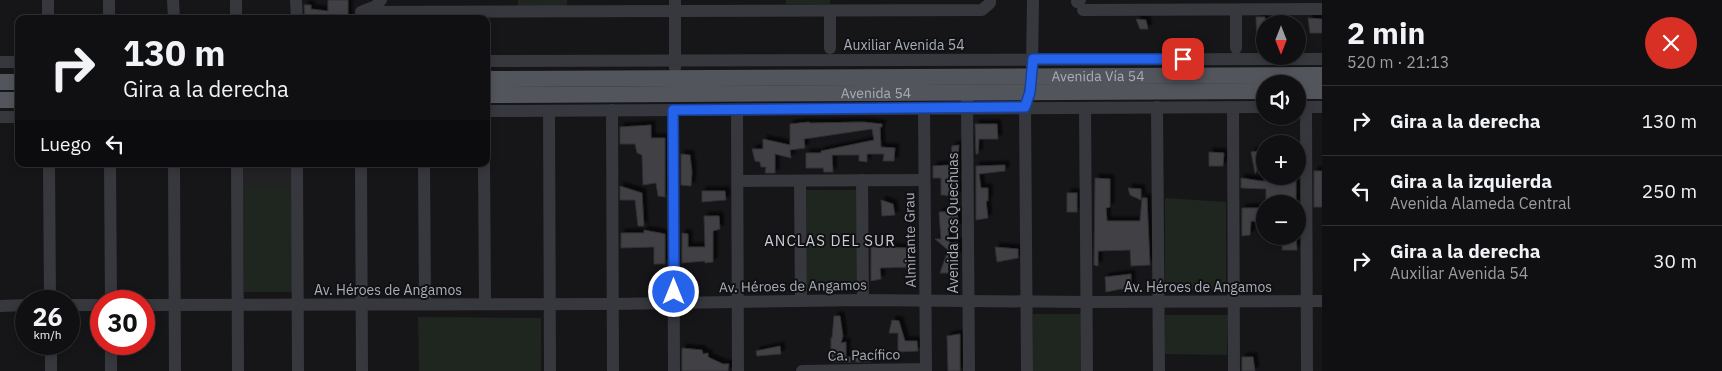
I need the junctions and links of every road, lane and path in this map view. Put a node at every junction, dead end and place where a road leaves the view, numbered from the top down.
1 (48, 0) edge
2 (109, 0) edge
3 (173, 0) edge
4 (236, 0) edge
5 (296, 0) edge
6 (381, 0) edge
7 (972, 0) edge
8 (1033, 0) edge
9 (1094, 0) edge
10 (987, 3) edge
11 (1079, 3) edge
12 (675, 6) edge
13 (362, 7) edge
14 (1322, 9) edge
15 (48, 15) edge
16 (109, 15) edge
17 (174, 15) edge
18 (236, 15) edge
19 (296, 15) edge
20 (830, 16) dead end
21 (1236, 16) dead end
22 (830, 48) dead end
23 (1236, 48) dead end
24 (1033, 59) junction
25 (1322, 59) edge
26 (0, 62) edge
27 (15, 62) edge
28 (490, 62) edge
29 (675, 69) junction
30 (1322, 75) edge
31 (490, 79) edge
32 (0, 82) edge
33 (15, 82) edge
34 (1256, 91) edge
35 (1306, 91) edge
36 (1322, 91) edge
37 (966, 92) junction
38 (1029, 92) junction
39 (490, 95) edge
40 (0, 100) edge
41 (15, 100) edge
42 (1157, 107) junction
43 (1256, 107) edge
44 (1306, 107) edge
45 (1322, 107) edge
46 (924, 108) junction
47 (1085, 108) junction
48 (1233, 108) junction
49 (490, 110) edge
50 (612, 110) junction
51 (673, 110) junction
52 (738, 110) junction
53 (549, 111) junction
54 (0, 117) edge
55 (15, 117) edge
56 (1302, 125) edge
57 (50, 167) edge
58 (110, 167) edge
59 (174, 167) edge
60 (237, 167) edge
61 (298, 167) edge
62 (361, 167) edge
63 (424, 167) edge
64 (484, 167) edge
65 (862, 180) junction
66 (924, 180) junction
67 (738, 181) junction
68 (800, 181) junction
69 (50, 290) edge
70 (111, 290) edge
71 (801, 300) junction
72 (863, 300) junction
73 (926, 300) junction
74 (968, 301) junction
75 (1027, 301) junction
76 (1322, 301) edge
77 (674, 302) junction
78 (738, 302) junction
79 (1087, 302) junction
80 (1158, 302) junction
81 (1233, 302) junction
82 (1306, 302) junction
83 (155, 304) edge
84 (174, 304) junction
85 (238, 304) junction
86 (425, 304) junction
87 (485, 304) junction
88 (549, 304) junction
89 (612, 304) junction
90 (15, 305) edge
91 (298, 305) junction
92 (362, 305) junction
93 (0, 306) edge
94 (50, 355) edge
95 (111, 355) edge
96 (926, 370) edge
97 (51, 371) edge
98 (111, 371) edge
99 (175, 371) edge
100 (238, 371) edge
101 (298, 371) edge
102 (362, 371) edge
103 (550, 371) edge
104 (613, 371) edge
105 (674, 371) edge
106 (738, 371) edge
107 (802, 371) edge
108 (863, 371) edge
109 (969, 371) edge
110 (1027, 371) edge
111 (1087, 371) edge
112 (1159, 371) edge
113 (1234, 371) edge
114 (1307, 371) edge

1 - 15 street
2 - 16 street
3 - 17 street
4 - 18 street
5 - 19 street
6 - 13 street
7 - 10 street
8 - 24 street
9 - 11 street
10 - 12 street
11 - 14 street
12 - 13 street
12 - 29 street
20 - 22 street
21 - 23 street
24 - 25 street, Auxiliar Avenida 54
24 - 29 street, Auxiliar Avenida 54
24 - 38 street
26 - 27 street
28 - 29 street, Auxiliar Avenida 54
29 - 31 main road, Avenida 54
29 - 37 main road, Avenida 54
30 - 38 main road, Avenida Vía 54
32 - 33 main road
34 - 38 main road
35 - 36 main road
37 - 38 main road, Avenida Vía 54
37 - 38 street
37 - 39 main road, Avenida 54
37 - 46 street
37 - 74 street, Avenida Los Quechuas
38 - 47 street
38 - 75 street
40 - 41 main road
42 - 47 street
42 - 48 street
42 - 80 street
43 - 48 street
44 - 45 street
46 - 52 street
46 - 66 street, Almirante Grau
47 - 79 street
48 - 81 street
49 - 53 street
50 - 51 street
50 - 53 street
50 - 89 street
51 - 52 street
51 - 77 street
52 - 67 street
53 - 88 street
54 - 55 street
56 - 82 street
57 - 69 street
58 - 70 street
59 - 84 street
60 - 85 street
61 - 91 street
62 - 92 street
63 - 86 street
64 - 87 street
65 - 66 street
65 - 68 street
65 - 72 street
66 - 73 street, Almirante Grau
67 - 68 street
67 - 78 street
68 - 71 street
71 - 72 street, Av. Héroes de Angamos
71 - 78 street, Av. Héroes de Angamos
72 - 73 street, Av. Héroes de Angamos
73 - 74 street, Av. Héroes de Angamos
73 - 96 street, Almirante Grau
74 - 75 street, Av. Héroes de Angamos
74 - 109 street, Avenida Los Quechuas
75 - 79 street, Av. Héroes de Angamos
75 - 110 street
76 - 82 street, Av. Héroes de Angamos
77 - 78 street, Av. Héroes de Angamos
77 - 89 street, Av. Héroes de Angamos
77 - 105 street
78 - 106 street
79 - 80 street, Av. Héroes de Angamos
79 - 111 street
80 - 81 street, Av. Héroes de Angamos
80 - 112 street
81 - 82 street, Av. Héroes de Angamos
81 - 113 street
82 - 114 street
83 - 84 street, Av. Héroes de Angamos
84 - 85 street, Av. Héroes de Angamos
84 - 99 street
85 - 91 street, Av. Héroes de Angamos
85 - 100 street
86 - 87 street, Av. Héroes de Angamos
86 - 92 street, Av. Héroes de Angamos
87 - 88 street, Av. Héroes de Angamos
88 - 89 street, Av. Héroes de Angamos
88 - 103 street
89 - 104 street
90 - 93 street
91 - 92 street, Av. Héroes de Angamos
91 - 101 street
92 - 102 street
94 - 97 street
95 - 98 street
96 - 108 street, Ca. Pacífico
107 - 108 street, Ca. Pacífico

